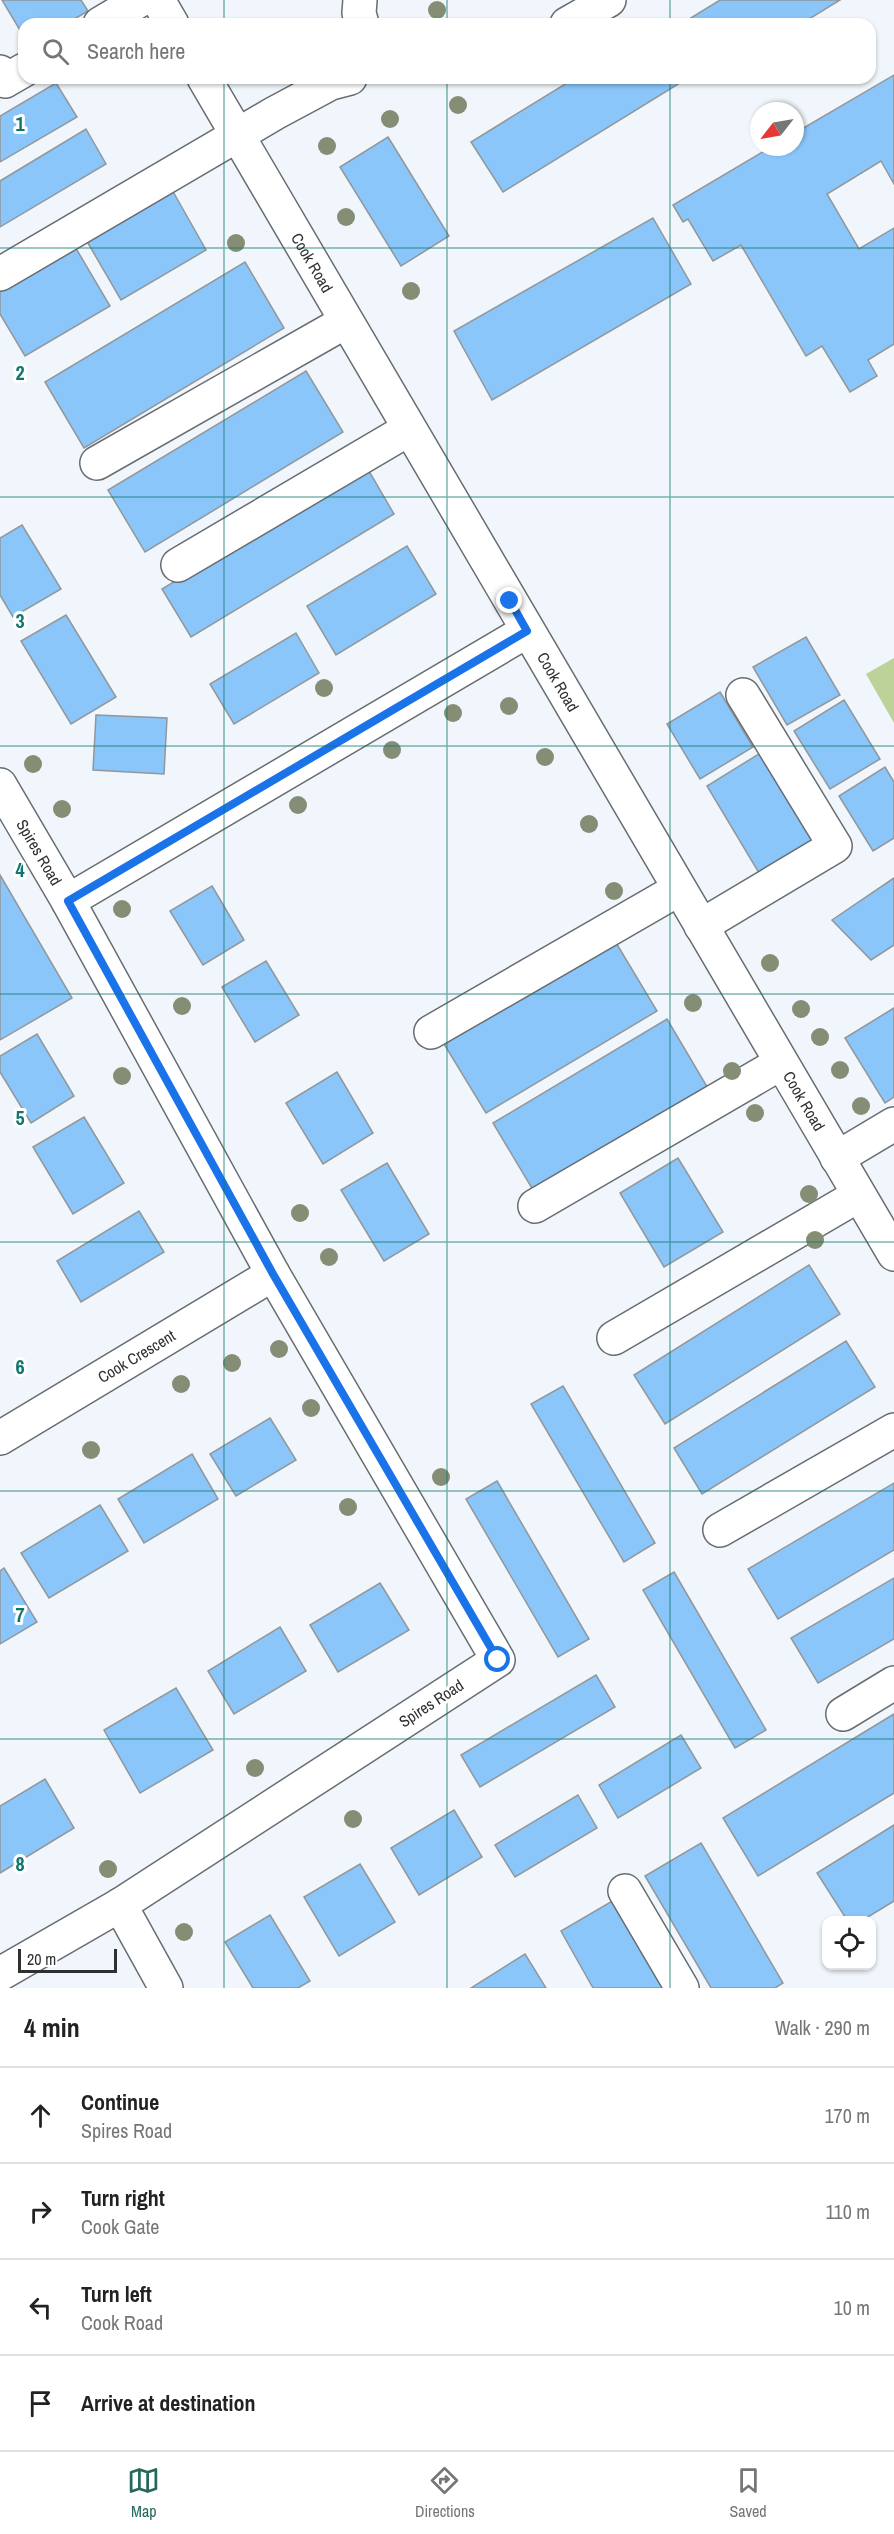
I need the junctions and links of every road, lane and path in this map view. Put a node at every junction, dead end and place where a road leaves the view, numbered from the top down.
1 (140, 0) edge
2 (158, 0) edge
3 (360, 0) edge
4 (609, 0) edge
5 (110, 18) edge
6 (168, 18) edge
7 (360, 18) edge
8 (578, 18) edge
9 (0, 72) edge
10 (18, 73) edge
11 (208, 84) edge
12 (329, 84) edge
13 (239, 136) junction
14 (0, 274) edge
15 (345, 322) junction
16 (409, 429) junction
17 (98, 464) dead end
18 (178, 565) dead end
19 (527, 631) junction
20 (743, 695) dead end
21 (0, 785) edge
22 (679, 889) junction
23 (68, 901) junction
24 (701, 926) junction
25 (431, 1032) dead end
26 (781, 1063) junction
27 (894, 1124) edge
28 (837, 1158) junction
29 (859, 1195) junction
30 (536, 1206) dead end
31 (893, 1249) edge
32 (273, 1274) junction
33 (614, 1338) dead end
34 (894, 1430) edge
35 (0, 1438) edge
36 (720, 1530) dead end
37 (894, 1683) edge
38 (843, 1714) dead end
39 (625, 1891) dead end
40 (120, 1905) junction
41 (0, 1974) edge
42 (166, 1988) edge
43 (682, 1988) edge

1 - 5 street
2 - 6 street
3 - 7 street
4 - 8 street
9 - 10 street
11 - 13 street, Cook Road
12 - 13 street
13 - 14 street
13 - 15 street, Cook Road
15 - 16 street, Cook Road
15 - 17 street
16 - 18 street
16 - 19 street, Cook Road
19 - 22 street, Cook Road
19 - 23 street
20 - 24 street
21 - 23 street, Spires Road
22 - 24 street, Cook Road
22 - 25 street
23 - 32 street, Spires Road
24 - 26 street, Cook Road
26 - 28 street, Cook Road
26 - 30 street
27 - 28 street
28 - 29 street, Cook Road
29 - 31 street, Cook Road
29 - 33 street
32 - 35 street, Cook Crescent
32 - 40 street, Spires Road
34 - 36 street
37 - 38 street
39 - 43 street
40 - 41 street, Spires Road
40 - 42 street

